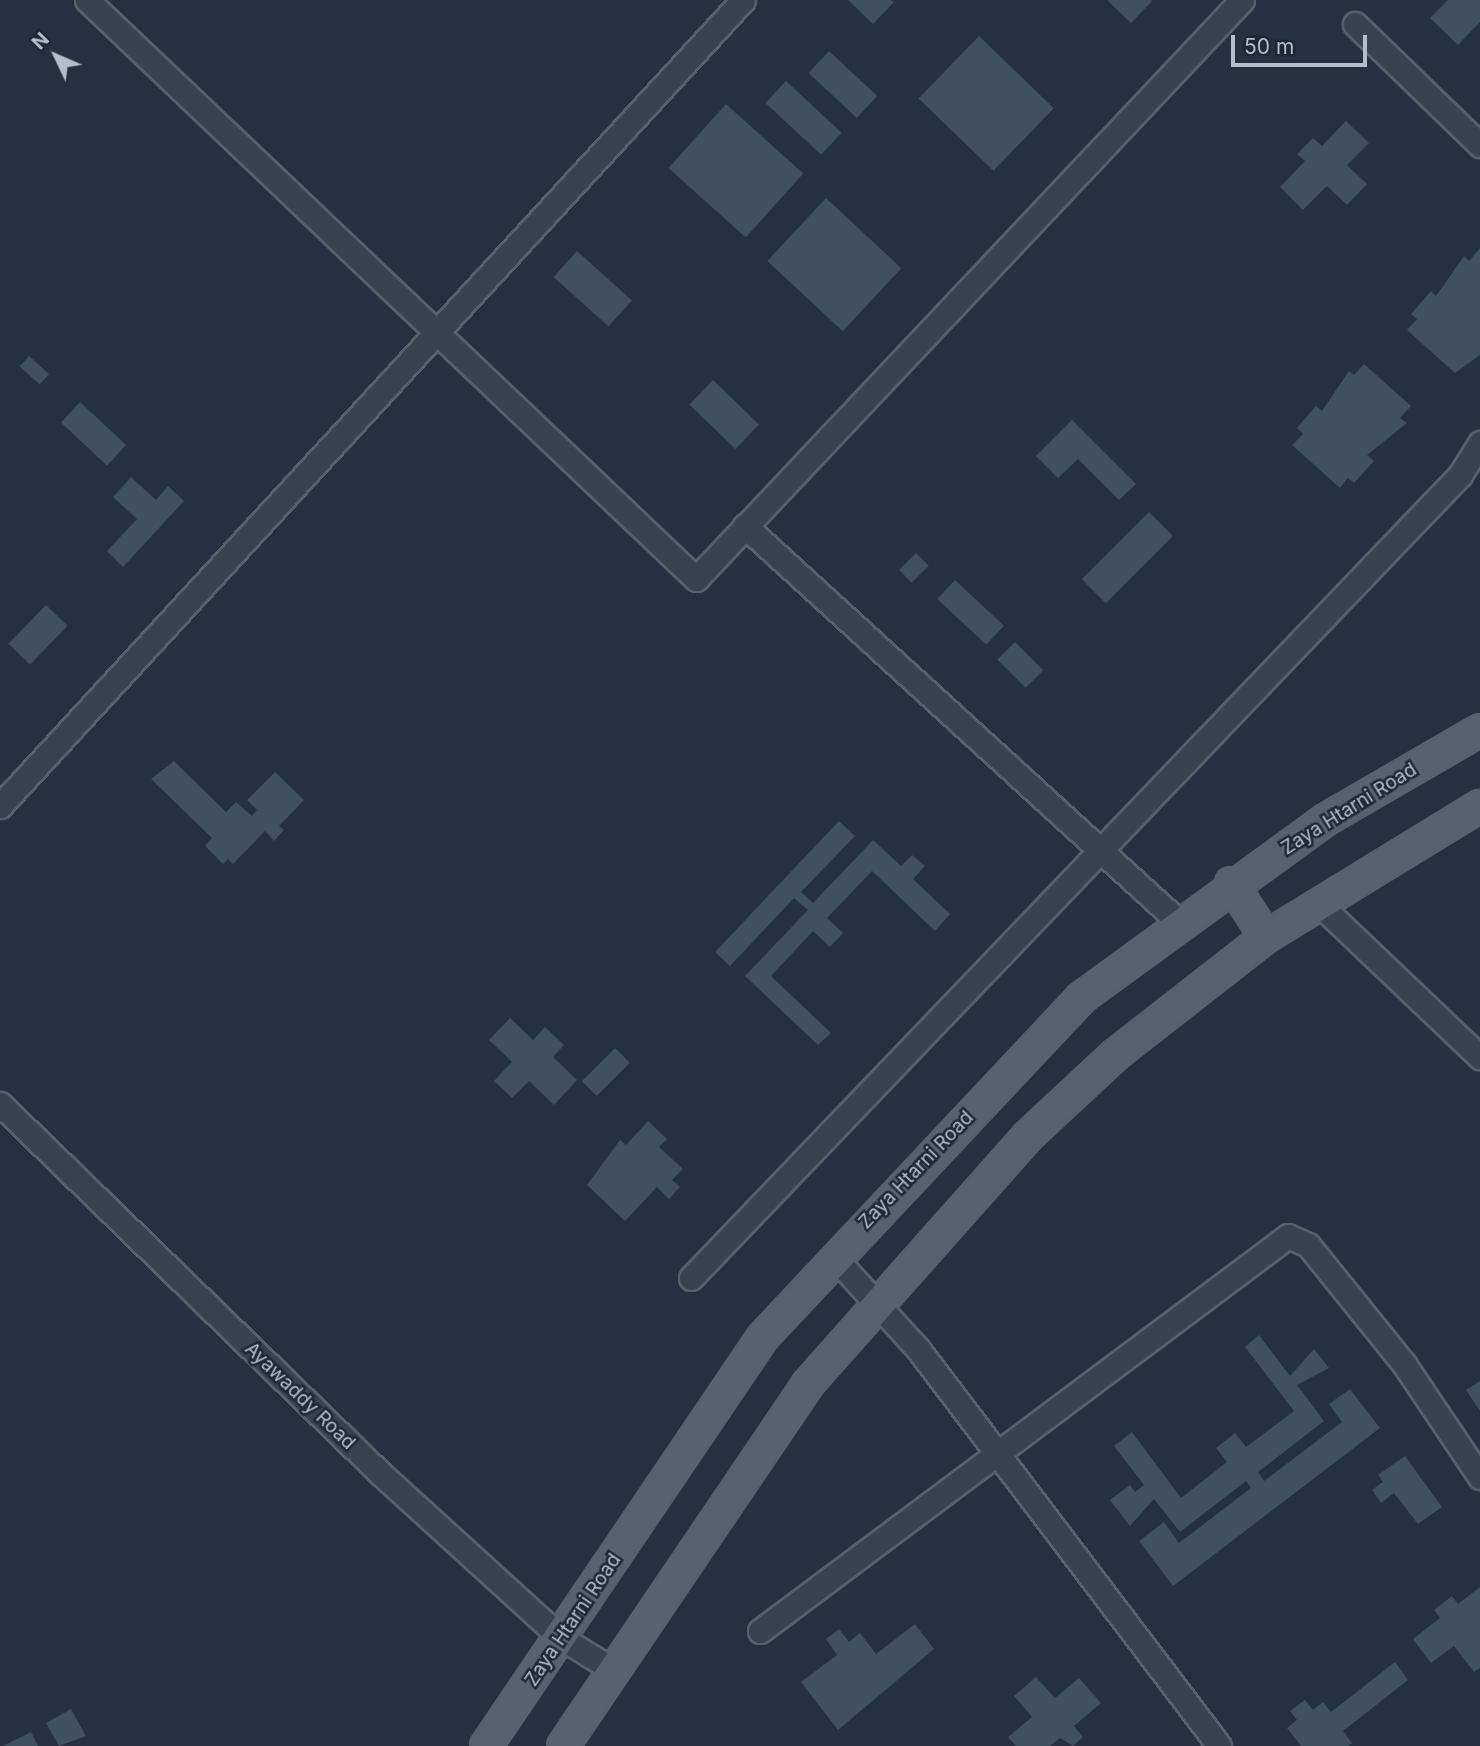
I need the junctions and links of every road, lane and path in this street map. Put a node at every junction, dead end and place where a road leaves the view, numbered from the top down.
1 (87, 0) edge
2 (743, 0) edge
3 (1242, 0) edge
4 (1355, 24) dead end
5 (1480, 145) edge
6 (438, 331) junction
7 (1480, 443) edge
8 (746, 526) junction
9 (1480, 730) edge
10 (0, 806) edge
11 (1480, 806) edge
12 (1098, 848) junction
13 (1231, 883) junction
14 (1317, 902) junction
15 (1180, 923) junction
16 (1266, 937) junction
17 (1480, 1057) edge
18 (0, 1104) edge
19 (834, 1257) junction
20 (691, 1278) dead end
21 (880, 1303) junction
22 (995, 1450) junction
23 (1480, 1476) edge
24 (760, 1631) dead end
25 (560, 1637) junction
26 (615, 1671) junction
27 (486, 1746) edge
28 (563, 1746) edge
29 (1219, 1746) edge

1 - 6 street
2 - 6 street
3 - 8 street
4 - 5 street
6 - 8 street
6 - 10 street
7 - 12 street
8 - 12 street
9 - 13 main road, Zaya Htarni Road
11 - 14 main road
12 - 15 street
12 - 20 street
13 - 15 main road, Zaya Htarni Road
13 - 16 main road
14 - 16 main road
14 - 17 street
15 - 19 main road, Zaya Htarni Road
16 - 21 main road
18 - 25 street, Ayawaddy Road
19 - 21 street
19 - 25 main road, Zaya Htarni Road
21 - 22 street
21 - 26 main road
22 - 23 street
22 - 24 street
22 - 29 street
25 - 26 street, Ayawaddy Road
25 - 27 main road, Zaya Htarni Road
26 - 28 main road

